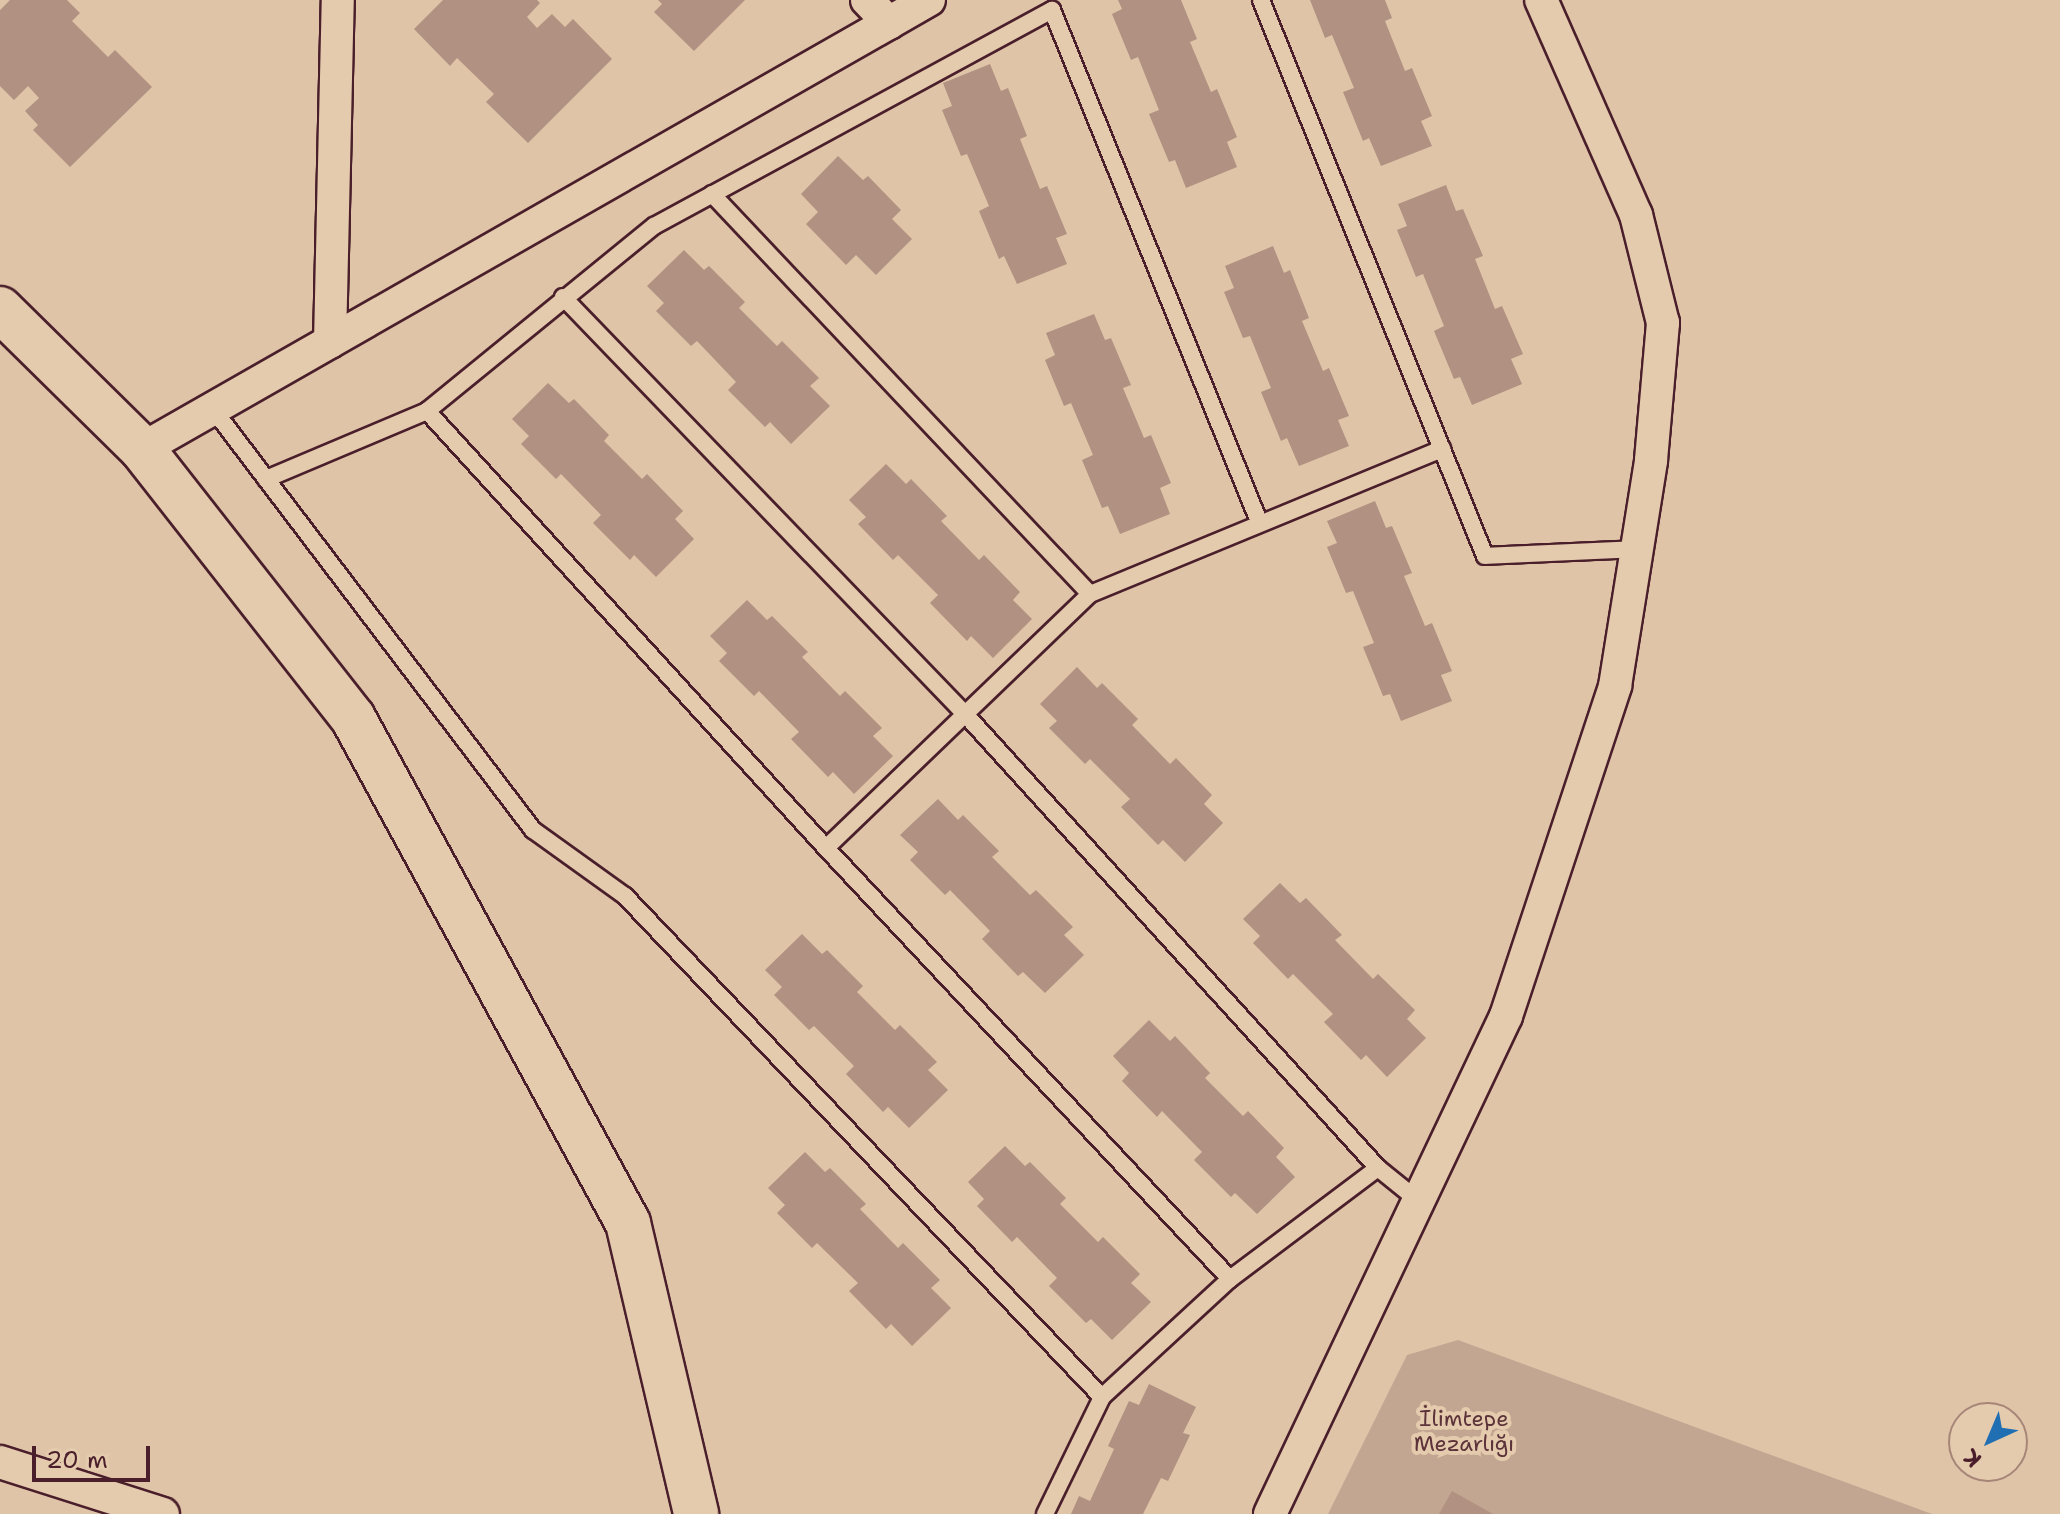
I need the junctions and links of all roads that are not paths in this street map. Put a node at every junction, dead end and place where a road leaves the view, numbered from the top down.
1 (338, 0) edge
2 (929, 0) edge
3 (1261, 0) edge
4 (1541, 0) edge
5 (878, 11) edge
6 (712, 194) junction
7 (563, 297) junction
8 (0, 309) edge
9 (330, 342) junction
10 (213, 409) junction
11 (427, 411) junction
12 (142, 449) junction
13 (1442, 449) junction
14 (266, 479) junction
15 (1260, 524) junction
16 (1637, 549) junction
17 (1090, 594) junction
18 (965, 714) junction
19 (826, 848) junction
20 (1378, 1168) junction
21 (1420, 1202) junction
22 (1230, 1279) junction
23 (1102, 1397) junction
24 (0, 1462) edge
25 (163, 1514) edge
26 (696, 1514) edge
27 (1045, 1514) edge
28 (1270, 1514) edge

1 - 9 street
2 - 5 street
3 - 13 lane
4 - 16 street
5 - 9 street
6 - 7 lane
6 - 15 lane
6 - 17 lane
7 - 11 lane
7 - 18 lane
8 - 12 main road
9 - 10 street
10 - 12 street
10 - 14 lane
11 - 14 lane
11 - 19 lane
12 - 26 main road
13 - 15 lane
13 - 16 lane
14 - 23 lane
15 - 17 lane
16 - 21 street
17 - 18 lane
18 - 19 lane
18 - 20 lane
19 - 22 lane
20 - 21 lane
20 - 22 lane
21 - 28 street
22 - 23 lane
23 - 27 lane
24 - 25 street

